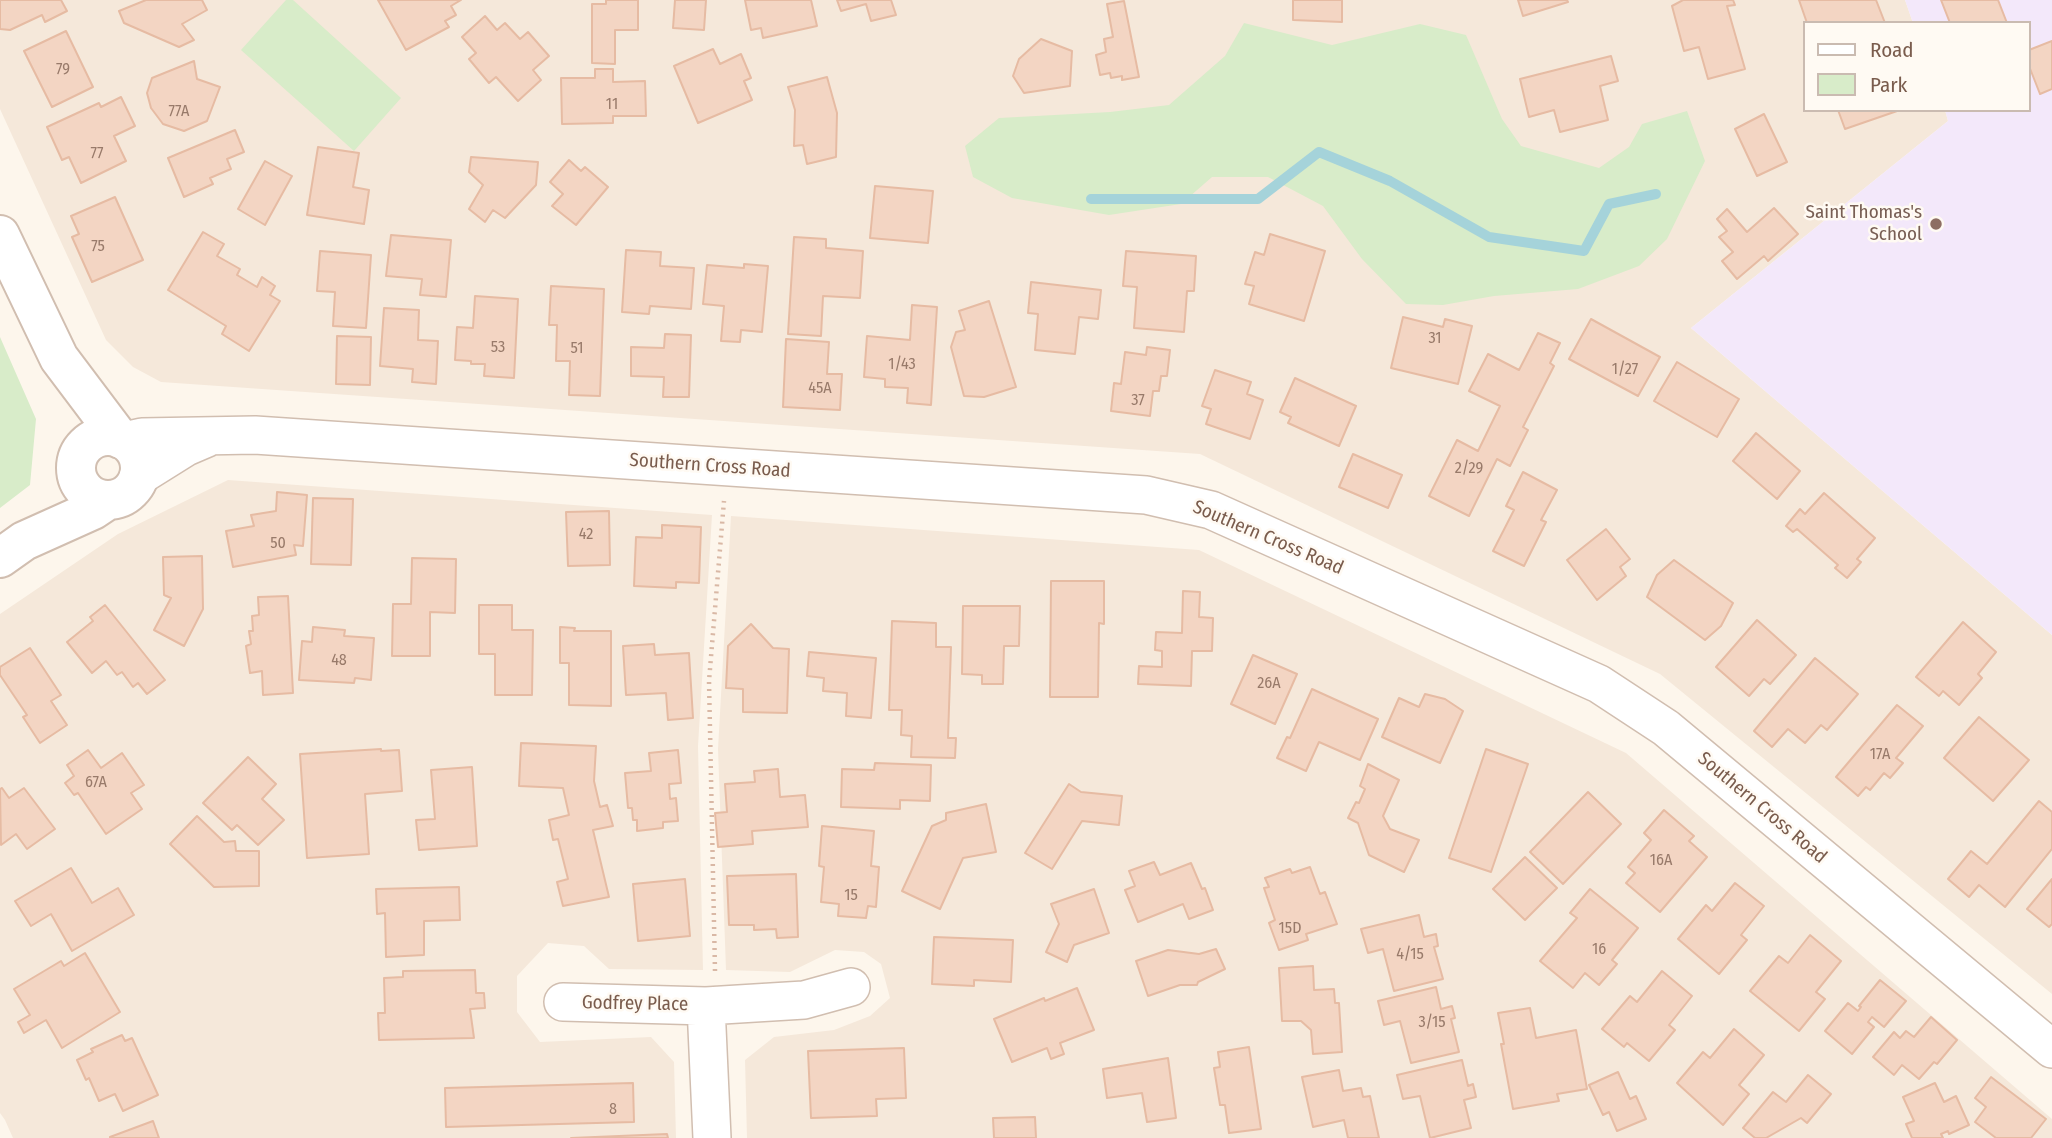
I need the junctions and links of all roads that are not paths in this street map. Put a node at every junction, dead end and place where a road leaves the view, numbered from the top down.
1 (0, 235) edge
2 (59, 358) junction
3 (208, 437) junction
4 (122, 440) junction
5 (79, 461) junction
6 (138, 477) junction
7 (108, 500) junction
8 (12, 550) edge
9 (851, 987) dead end
10 (563, 1002) dead end
11 (706, 1006) junction
12 (2052, 1049) edge
13 (712, 1138) edge

1 - 2 street
2 - 4 street
2 - 5 street
3 - 4 street, Southern Cross Road
3 - 6 street, Southern Cross Road
3 - 12 street, Southern Cross Road
4 - 5 street
4 - 6 street
5 - 7 street
5 - 8 street
6 - 7 street
7 - 8 street
9 - 11 street, Godfrey Place
10 - 11 street, Godfrey Place
11 - 13 street, Godfrey Place

